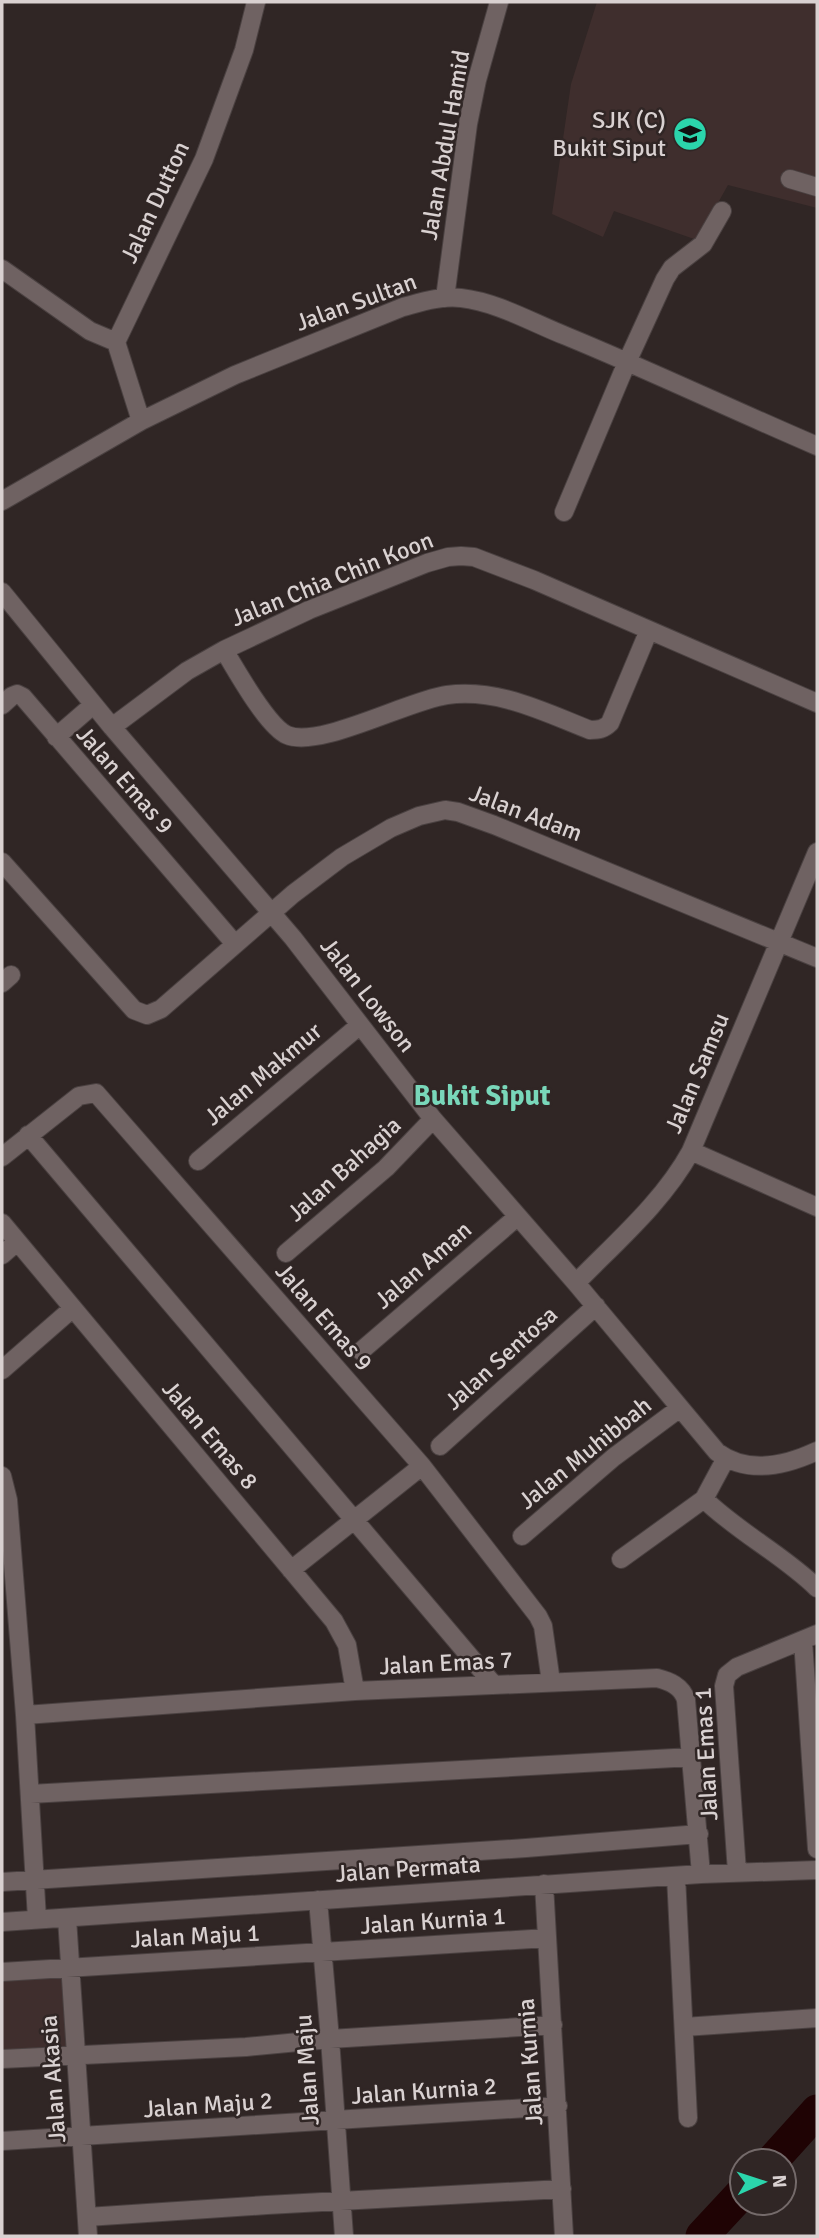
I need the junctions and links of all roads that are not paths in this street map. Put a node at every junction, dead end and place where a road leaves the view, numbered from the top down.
1 (256, 2) edge
2 (499, 2) edge
3 (790, 179) dead end
4 (817, 187) edge
5 (722, 211) dead end
6 (2, 269) edge
7 (445, 298) junction
8 (116, 342) junction
9 (627, 362) junction
10 (141, 421) junction
11 (817, 446) edge
12 (2, 501) edge
13 (564, 512) dead end
14 (2, 592) edge
15 (649, 630) junction
16 (224, 650) junction
17 (817, 703) edge
18 (2, 705) edge
19 (93, 705) junction
20 (112, 727) junction
21 (56, 737) junction
22 (817, 852) edge
23 (2, 862) edge
24 (271, 913) junction
25 (779, 941) junction
26 (235, 944) junction
27 (817, 958) edge
28 (360, 1025) junction
29 (433, 1119) junction
30 (28, 1135) junction
31 (691, 1151) junction
32 (2, 1157) edge
33 (198, 1161) dead end
34 (817, 1207) edge
35 (517, 1217) junction
36 (2, 1223) edge
37 (17, 1241) junction
38 (286, 1253) dead end
39 (2, 1255) edge
40 (576, 1283) junction
41 (596, 1306) junction
42 (73, 1308) junction
43 (361, 1351) dead end
44 (2, 1370) edge
45 (680, 1408) junction
46 (440, 1446) dead end
47 (817, 1451) edge
48 (726, 1458) junction
49 (422, 1466) junction
50 (2, 1476) edge
51 (704, 1499) junction
52 (354, 1518) junction
53 (522, 1536) dead end
54 (621, 1559) dead end
55 (291, 1570) junction
56 (817, 1588) edge
57 (810, 1637) edge
58 (551, 1682) junction
59 (494, 1685) junction
60 (355, 1691) junction
61 (25, 1714) junction
62 (692, 1757) junction
63 (30, 1794) junction
64 (699, 1834) junction
65 (817, 1849) edge
66 (817, 1870) edge
67 (737, 1872) junction
68 (701, 1874) junction
69 (676, 1876) junction
70 (36, 1879) junction
71 (2, 1882) edge
72 (544, 1885) junction
73 (318, 1900) junction
74 (67, 1918) junction
75 (37, 1919) junction
76 (2, 1922) edge
77 (547, 1938) junction
78 (323, 1953) junction
79 (69, 1968) junction
80 (2, 1972) edge
81 (817, 2018) edge
82 (553, 2025) junction
83 (684, 2027) junction
84 (330, 2039) junction
85 (76, 2054) junction
86 (2, 2059) edge
87 (558, 2106) junction
88 (688, 2118) dead end
89 (336, 2121) junction
90 (83, 2137) junction
91 (2, 2141) edge
92 (562, 2189) junction
93 (342, 2202) junction
94 (87, 2217) junction
95 (88, 2236) edge
96 (344, 2236) edge
97 (564, 2236) edge

1 - 8 street, Jalan Dutton
2 - 7 street, Jalan Abdul Hamid
3 - 4 street
5 - 9 street
6 - 8 street
7 - 9 street, Jalan Sultan
7 - 10 street, Jalan Sultan
8 - 10 street
9 - 11 street, Jalan Sultan
9 - 13 street
10 - 12 street, Jalan Sultan
14 - 19 street, Jalan Lowson
15 - 16 street, Jalan Chia Chin Koon
15 - 16 street
15 - 17 street, Jalan Chia Chin Koon
16 - 20 street, Jalan Chia Chin Koon
18 - 21 street, Jalan Emas 9
19 - 20 street, Jalan Lowson
19 - 21 street
20 - 24 street, Jalan Lowson
21 - 26 street, Jalan Emas 9
22 - 25 street, Jalan Samsu
23 - 26 street
24 - 25 street, Jalan Adam
24 - 26 street
24 - 28 street, Jalan Lowson
25 - 27 street, Jalan Adam
25 - 31 street, Jalan Samsu
28 - 29 street, Jalan Lowson
28 - 33 street, Jalan Makmur
29 - 35 street, Jalan Lowson
29 - 38 street, Jalan Bahagia
30 - 32 street, Jalan Emas 9
30 - 49 street, Jalan Emas 9
30 - 52 street
31 - 34 street
31 - 40 street, Jalan Samsu
35 - 40 street, Jalan Lowson
35 - 43 street, Jalan Aman
36 - 37 street, Jalan Emas 8
37 - 39 street
37 - 42 street, Jalan Emas 8
40 - 41 street, Jalan Lowson
41 - 45 street, Jalan Lowson
41 - 46 street, Jalan Sentosa
42 - 44 street
42 - 55 street, Jalan Emas 8
45 - 48 street, Jalan Lowson
45 - 53 street, Jalan Muhibbah
47 - 48 street
48 - 51 street
49 - 52 street
49 - 58 street, Jalan Emas 9
50 - 61 street
51 - 54 street
51 - 56 street
52 - 55 street
52 - 59 street
55 - 60 street, Jalan Emas 8
57 - 65 street
57 - 67 street, Jalan Emas 1
58 - 59 street, Jalan Emas 7
58 - 62 street, Jalan Emas 7
59 - 60 street, Jalan Emas 7
60 - 61 street, Jalan Emas 7
61 - 63 street
62 - 63 street
62 - 64 street, Jalan Emas 7
63 - 70 street
64 - 68 street, Jalan Emas 7
64 - 70 street
66 - 67 street, Jalan Permata
67 - 68 street, Jalan Permata
68 - 69 street, Jalan Permata
69 - 72 street, Jalan Permata
69 - 83 street
70 - 71 street
70 - 75 street
72 - 73 street, Jalan Permata
72 - 77 street, Jalan Kurnia
73 - 74 street, Jalan Permata
73 - 78 street, Jalan Maju
74 - 75 street, Jalan Permata
74 - 79 street, Jalan Akasia
75 - 76 street, Jalan Permata
77 - 78 street, Jalan Kurnia 1
77 - 82 street, Jalan Kurnia
78 - 79 street, Jalan Maju 1
78 - 84 street, Jalan Maju
79 - 80 street, Jalan Maju 1
79 - 85 street, Jalan Akasia
81 - 83 street
82 - 84 street
82 - 87 street, Jalan Kurnia
83 - 88 street
84 - 85 street
84 - 89 street, Jalan Maju
85 - 86 street
85 - 90 street, Jalan Akasia
87 - 89 street, Jalan Kurnia 2
87 - 92 street, Jalan Kurnia
89 - 90 street, Jalan Maju 2
89 - 93 street, Jalan Maju
90 - 91 street, Jalan Maju 2
90 - 94 street, Jalan Akasia
92 - 93 street
92 - 97 street, Jalan Kurnia
93 - 94 street
93 - 96 street, Jalan Maju
94 - 95 street, Jalan Akasia

